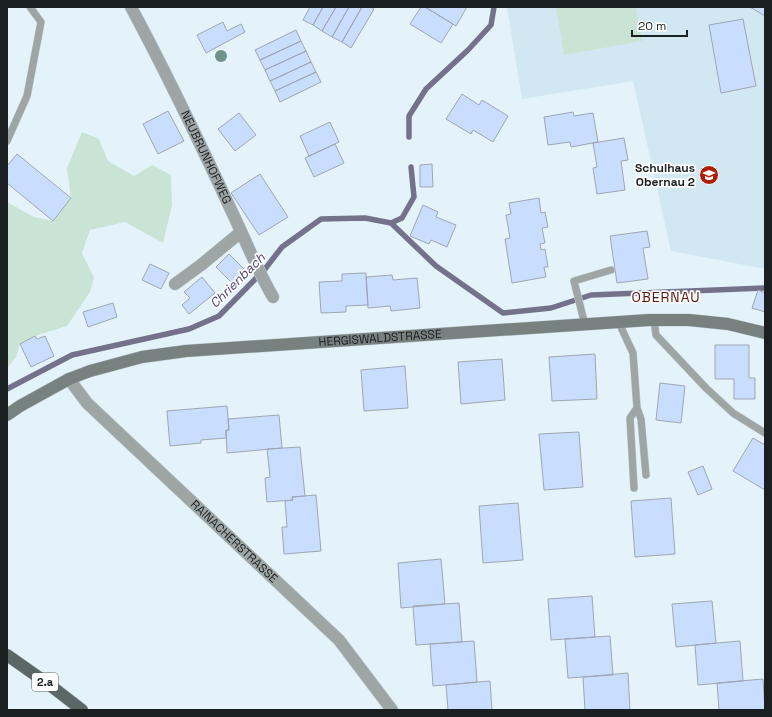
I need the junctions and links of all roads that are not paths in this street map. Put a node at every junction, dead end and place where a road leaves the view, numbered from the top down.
1 (30, 7) edge
2 (131, 7) edge
3 (7, 141) edge
4 (242, 232) junction
5 (611, 270) dead end
6 (175, 284) dead end
7 (273, 297) dead end
8 (654, 320) junction
9 (619, 323) junction
10 (585, 325) junction
11 (765, 333) edge
12 (69, 379) junction
13 (637, 408) junction
14 (7, 415) edge
15 (765, 433) edge
16 (646, 475) dead end
17 (634, 488) dead end
18 (7, 655) edge
19 (82, 710) edge
20 (392, 710) edge

1 - 3 lane
2 - 4 street, NEUBRUNHOFWEG
4 - 6 street
4 - 7 street, NEUBRUNHOFWEG
5 - 10 lane
8 - 9 street, HERGISWALDSTRASSE
8 - 11 street, HERGISWALDSTRASSE
8 - 15 lane
9 - 10 street, HERGISWALDSTRASSE
9 - 13 lane
10 - 12 street, HERGISWALDSTRASSE
12 - 14 street, HERGISWALDSTRASSE
12 - 20 street, RAINACHERSTRASSE
13 - 16 lane
13 - 17 lane
18 - 19 main road, 2.a

